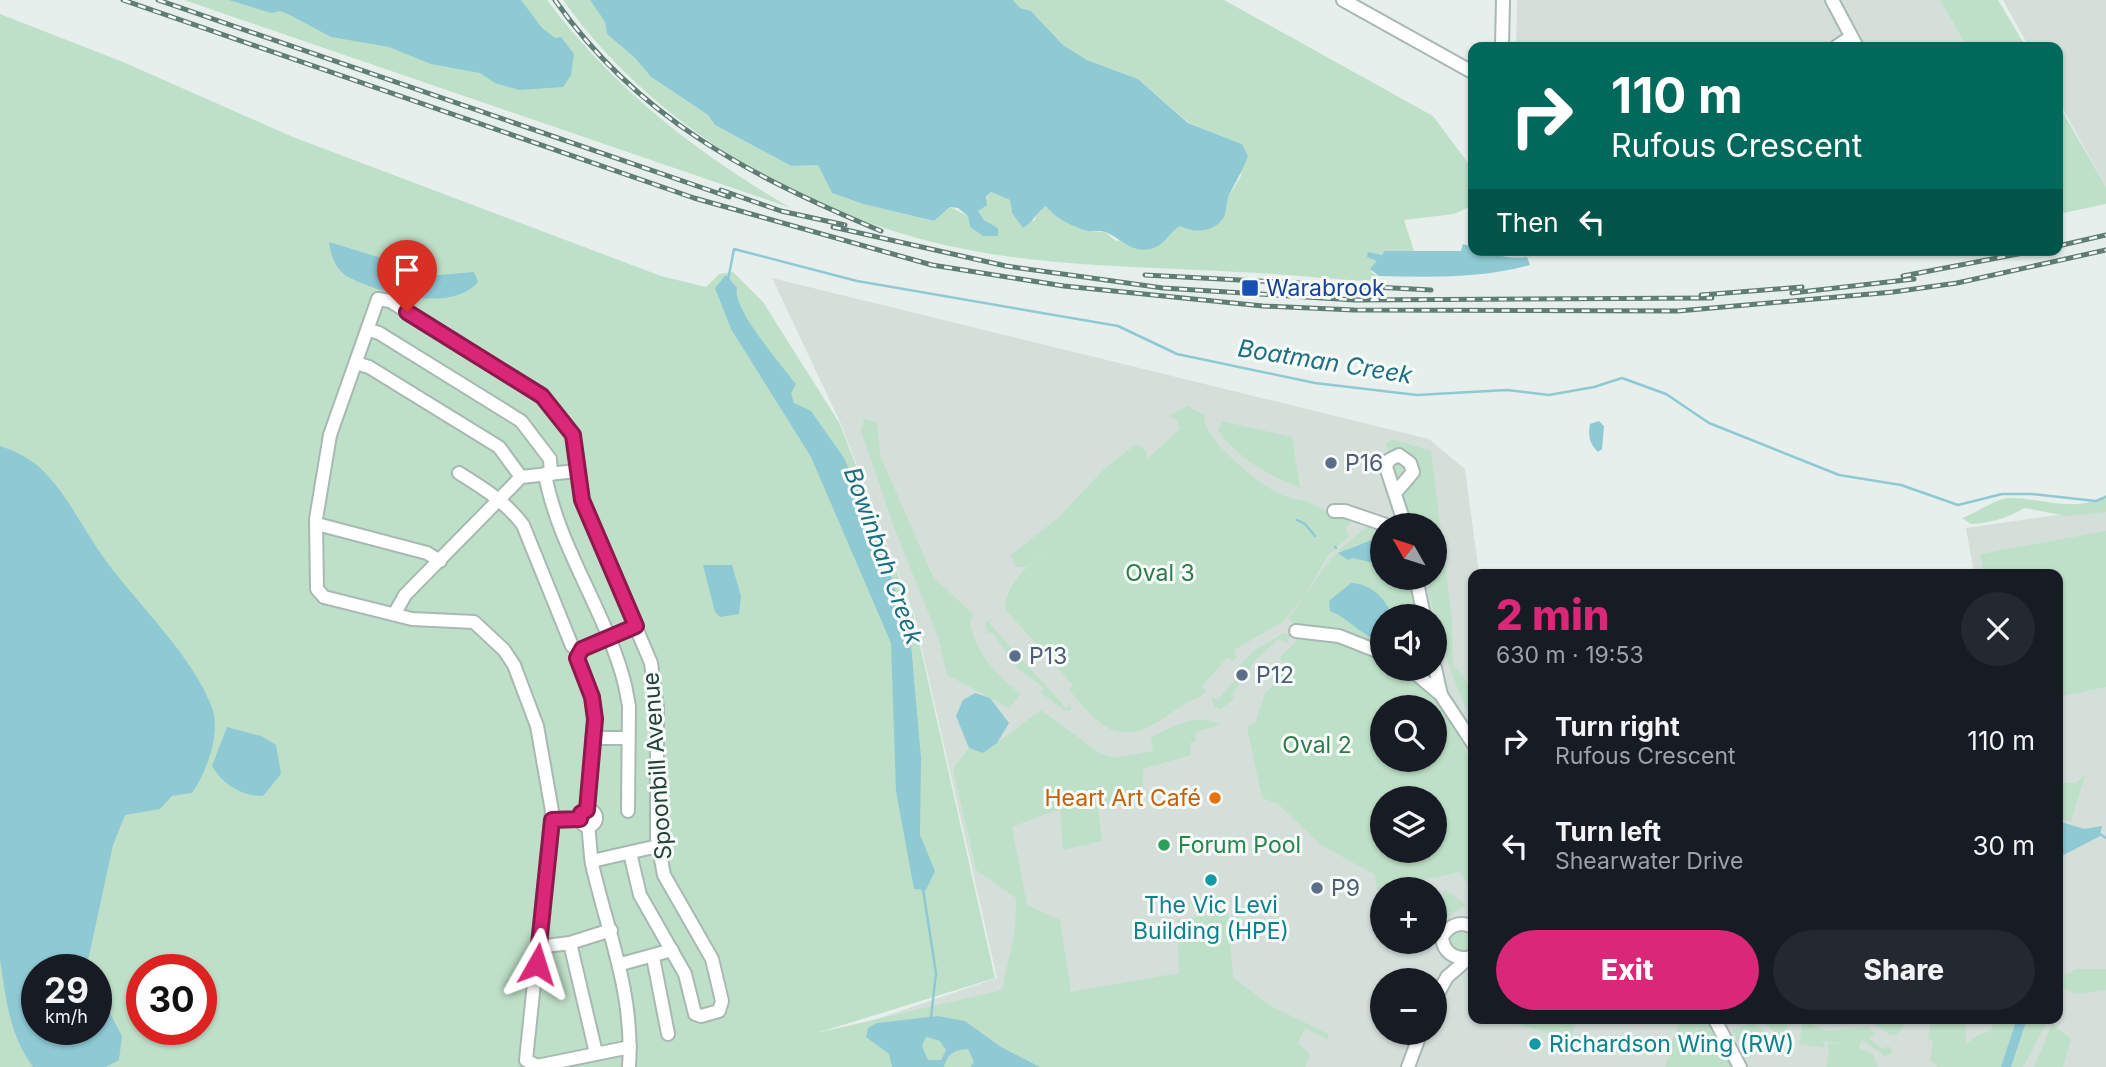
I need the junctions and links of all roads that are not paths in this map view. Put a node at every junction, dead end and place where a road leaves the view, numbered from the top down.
1 (1343, 0) edge
2 (1503, 0) edge
3 (1832, 0) edge
4 (1502, 42) edge
5 (1854, 42) edge
6 (1468, 70) edge
7 (369, 330) junction
8 (356, 363) junction
9 (576, 471) junction
10 (459, 473) dead end
11 (548, 474) junction
12 (521, 477) junction
13 (1396, 492) dead end
14 (500, 500) junction
15 (1334, 511) dead end
16 (1402, 513) edge
17 (1370, 519) edge
18 (317, 524) junction
19 (440, 561) junction
20 (395, 613) junction
21 (636, 626) junction
22 (1296, 631) dead end
23 (608, 638) junction
24 (1370, 648) edge
25 (577, 651) junction
26 (1424, 681) edge
27 (1438, 681) edge
28 (1441, 695) joint
29 (1447, 704) edge
30 (1468, 736) edge
31 (592, 738) junction
32 (626, 738) junction
33 (628, 811) dead end
34 (585, 818) junction
35 (552, 820) junction
36 (659, 846) junction
37 (630, 853) junction
38 (592, 861) junction
39 (1468, 925) edge
40 (611, 930) junction
41 (1447, 932) edge
42 (570, 943) junction
43 (538, 947) junction
44 (671, 950) junction
45 (1447, 951) edge
46 (1468, 956) edge
47 (653, 957) junction
48 (1468, 959) edge
49 (621, 964) junction
50 (1447, 976) edge
51 (1717, 1024) edge
52 (668, 1034) dead end
53 (1416, 1045) edge
54 (630, 1047) junction
55 (596, 1054) junction
56 (629, 1067) edge
57 (1408, 1067) edge
58 (1740, 1067) edge

1 - 6 street
2 - 4 street
3 - 5 street
7 - 8 street
7 - 9 street, Spoonbill Avenue
7 - 11 street
8 - 12 street
8 - 18 street
9 - 11 street
9 - 21 street, Spoonbill Avenue
10 - 14 street
11 - 12 street
11 - 23 street
12 - 14 street
13 - 16 street
14 - 19 street
14 - 25 street
15 - 17 street
18 - 19 street
18 - 20 street
19 - 20 street
20 - 35 street
21 - 23 street
21 - 36 street, Spoonbill Avenue
22 - 24 street
23 - 25 street
23 - 32 street
25 - 31 street
26 - 28 street
27 - 28 street
29 - 30 street
31 - 32 street
31 - 34 street
32 - 33 street
34 - 35 street
34 - 38 street
35 - 43 street
36 - 37 street
36 - 44 street, Spoonbill Avenue
37 - 38 street
37 - 44 street, Spoonbill Avenue
38 - 40 street
39 - 41 street
40 - 42 street
40 - 49 street
42 - 43 street
42 - 55 street
43 - 55 street
44 - 47 street
45 - 46 street
47 - 49 street
47 - 52 street
48 - 50 street
49 - 54 street
51 - 58 street
53 - 57 street
54 - 55 street
54 - 56 street

